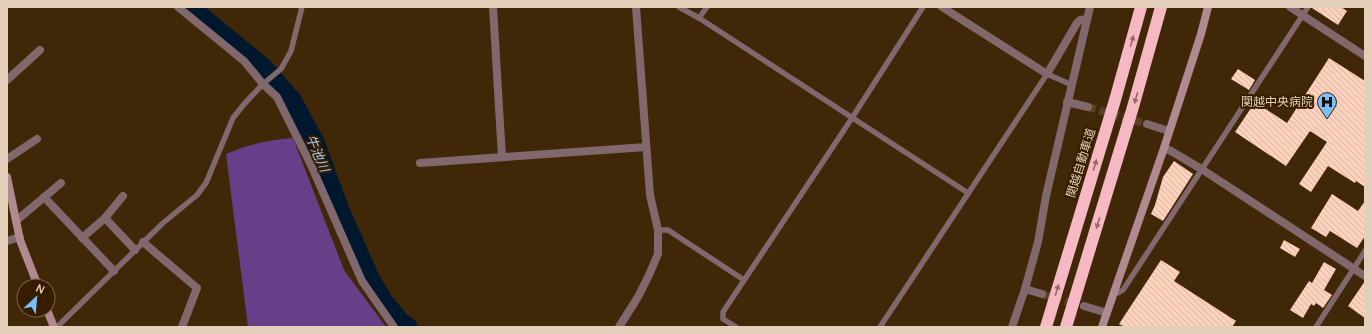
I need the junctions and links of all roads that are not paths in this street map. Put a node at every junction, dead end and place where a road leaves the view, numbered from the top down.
1 (178, 7) edge
2 (302, 7) edge
3 (493, 7) edge
4 (636, 7) edge
5 (679, 7) edge
6 (707, 7) edge
7 (923, 7) edge
8 (942, 7) edge
9 (1090, 7) edge
10 (1141, 7) edge
11 (1161, 7) edge
12 (1208, 7) edge
13 (1290, 7) edge
14 (1308, 7) edge
15 (1303, 16) junction
16 (699, 18) junction
17 (1087, 18) junction
18 (40, 50) dead end
19 (1365, 56) edge
20 (1047, 74) junction
21 (7, 80) edge
22 (263, 84) junction
23 (1072, 85) junction
24 (1067, 102) junction
25 (1088, 107) tunnel mouth
26 (852, 118) junction
27 (1147, 124) tunnel mouth
28 (1169, 131) junction
29 (37, 139) dead end
30 (646, 147) junction
31 (1164, 148) junction
32 (502, 157) junction
33 (7, 159) edge
34 (420, 163) dead end
35 (1202, 170) junction
36 (7, 177) edge
37 (61, 183) dead end
38 (968, 193) junction
39 (124, 196) dead end
40 (44, 197) junction
41 (105, 218) junction
42 (16, 220) junction
43 (658, 230) junction
44 (20, 237) junction
45 (82, 238) junction
46 (7, 241) edge
47 (143, 242) junction
48 (135, 250) junction
49 (1365, 251) edge
50 (1354, 269) junction
51 (114, 271) junction
52 (1365, 276) edge
53 (35, 278) edge
54 (744, 280) junction
55 (1025, 289) junction
56 (1113, 293) junction
57 (1042, 294) tunnel mouth
58 (1084, 306) tunnel mouth
59 (1107, 313) junction
60 (55, 327) edge
61 (182, 327) edge
62 (394, 327) edge
63 (619, 327) edge
64 (736, 327) edge
65 (880, 327) edge
66 (1012, 327) edge
67 (1046, 327) edge
68 (1066, 327) edge
69 (1102, 327) edge
70 (1316, 327) edge

1 - 22 street
2 - 22 lane
3 - 32 street
4 - 30 street
5 - 16 lane
6 - 16 lane
7 - 26 lane
8 - 20 street
9 - 17 street
67 -> 10 highway, 関越自動車道
11 -> 68 highway
12 - 28 street
13 - 15 street
14 - 15 lane
15 - 19 street
15 - 35 lane
16 - 26 lane
17 - 20 street
17 - 23 street
18 - 21 street
20 - 23 lane
20 - 38 lane
22 - 47 lane
22 - 62 street
23 - 24 street
24 - 25 street
24 - 55 street
26 - 38 lane
26 - 54 lane
27 - 28 street
28 - 31 street
29 - 33 street
30 - 32 street
30 - 43 street
31 - 35 street
31 - 56 street
32 - 34 street
35 - 50 street
35 - 56 lane
36 - 42 street
37 - 40 street
38 - 65 lane
39 - 41 street
40 - 42 street
40 - 45 street
41 - 45 street
41 - 48 street
42 - 44 street
43 - 54 lane
43 - 63 street
44 - 46 street
44 - 53 street
45 - 51 street
47 - 48 lane
47 - 61 street
48 - 51 lane
49 - 50 lane
50 - 52 street
50 - 70 lane
51 - 60 lane
54 - 64 lane
55 - 57 street
55 - 66 street
56 - 59 street
58 - 59 street
59 - 69 street

